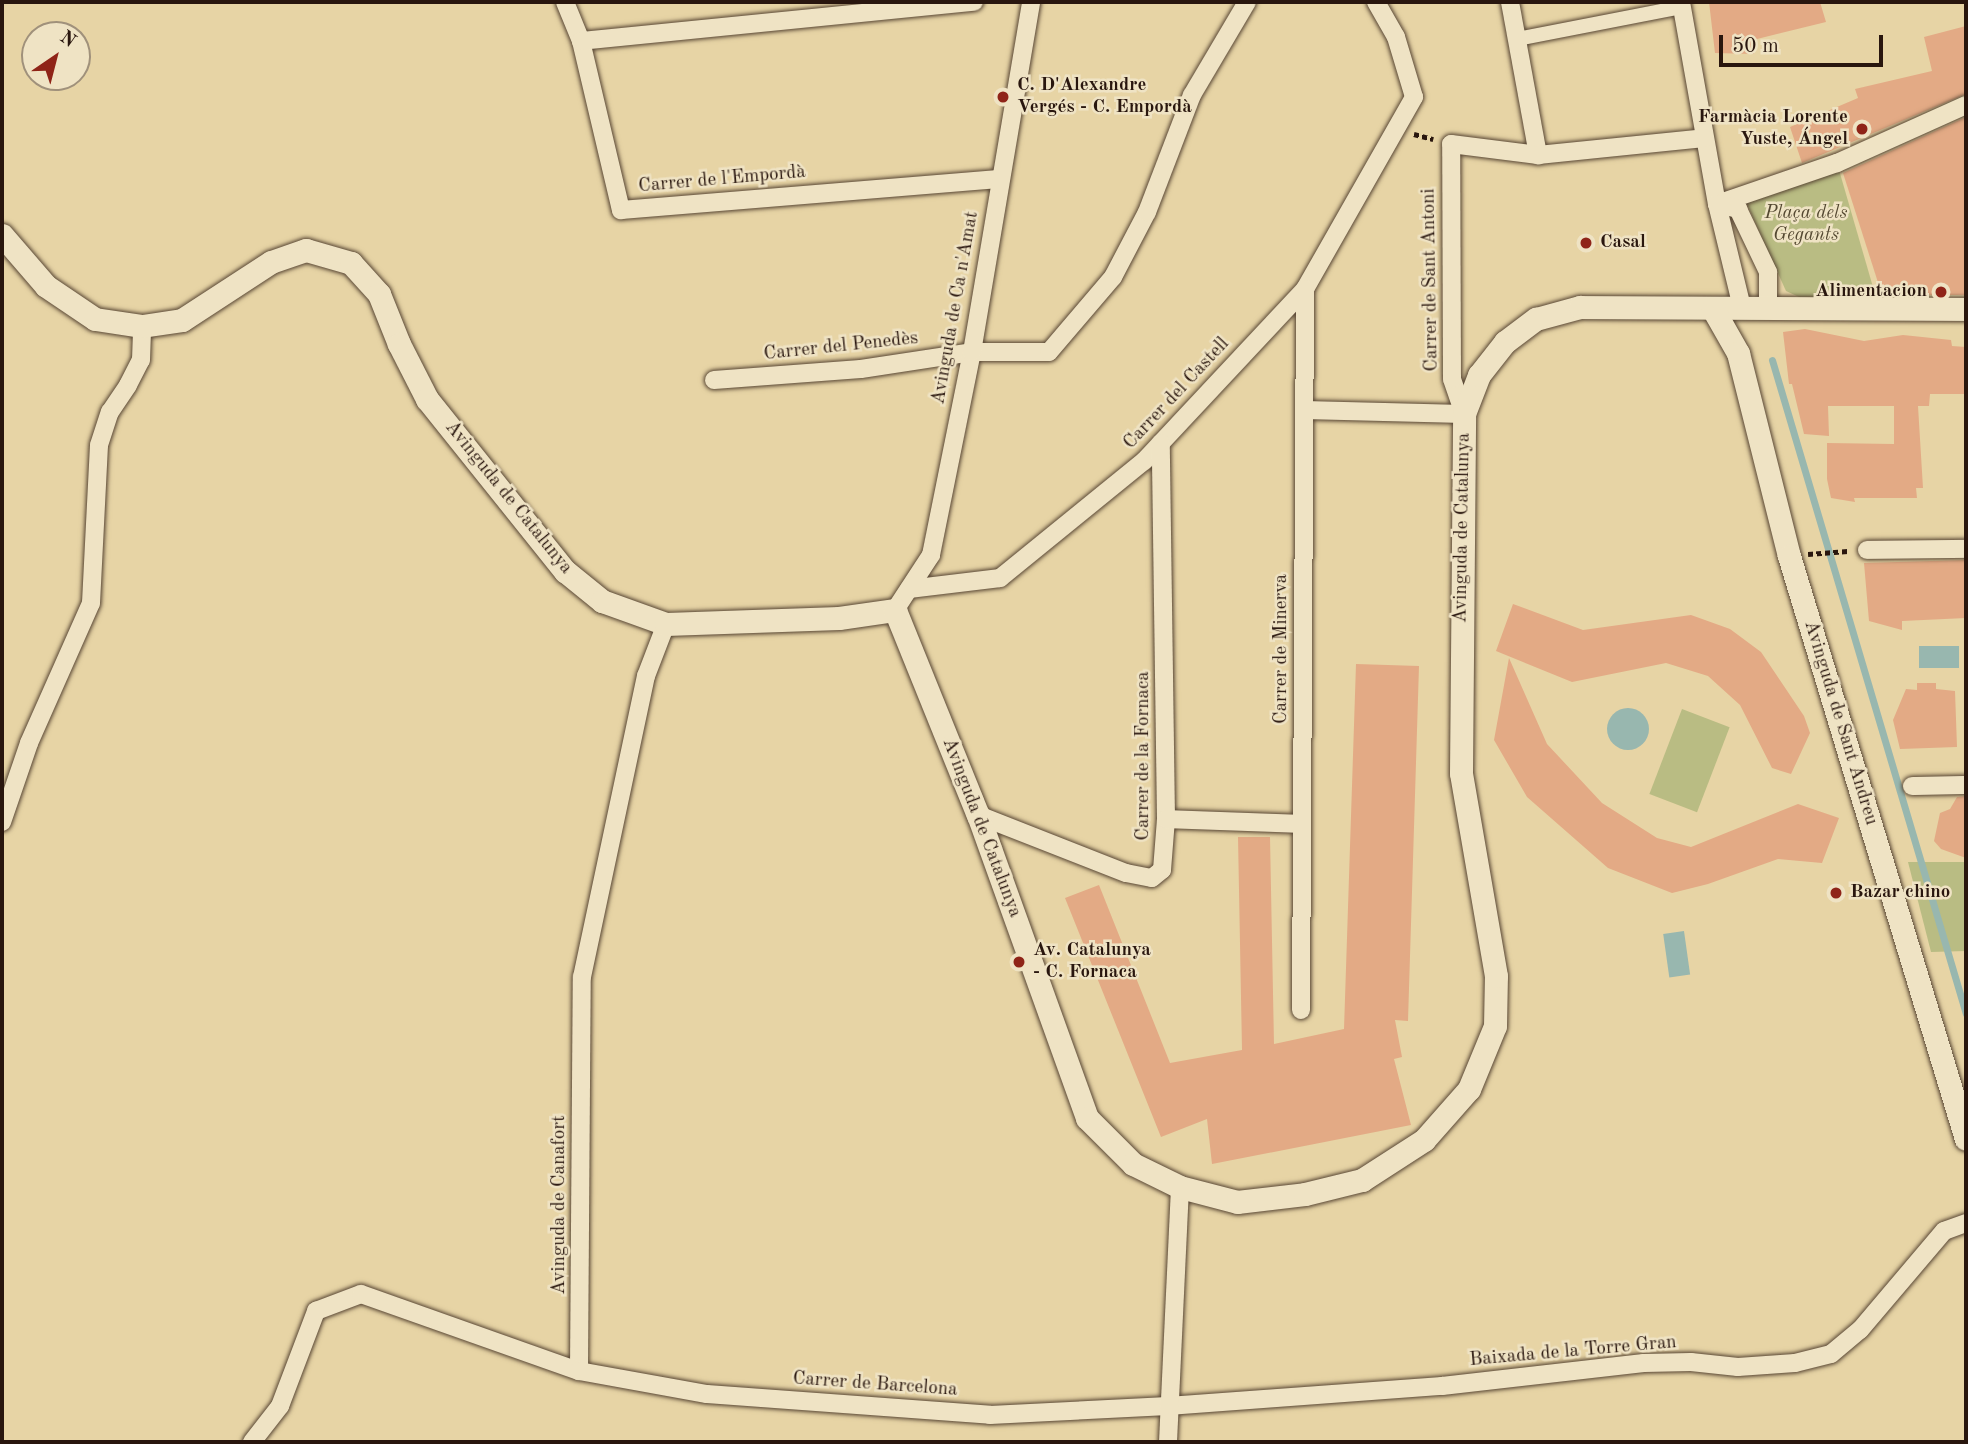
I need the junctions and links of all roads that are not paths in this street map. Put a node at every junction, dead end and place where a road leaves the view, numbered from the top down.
1 (565, 2) edge
2 (974, 2) edge
3 (1031, 2) edge
4 (1247, 2) edge
5 (1376, 2) edge
6 (1510, 2) edge
7 (1681, 5) edge
8 (1517, 39) junction
9 (580, 41) junction
10 (1966, 105) edge
11 (1704, 138) junction
12 (1538, 155) junction
13 (999, 179) junction
14 (1717, 204) junction
15 (2, 235) edge
16 (1305, 289) junction
17 (1742, 307) junction
18 (1713, 309) junction
19 (1768, 309) junction
20 (1966, 309) edge
21 (142, 326) junction
22 (972, 352) junction
23 (714, 380) dead end
24 (1304, 410) junction
25 (1464, 414) junction
26 (1161, 443) junction
27 (1966, 549) edge
28 (1867, 550) road end
29 (909, 589) junction
30 (895, 610) junction
31 (666, 624) junction
32 (1966, 785) edge
33 (1912, 786) dead end
34 (978, 815) junction
35 (1166, 819) junction
36 (2, 822) edge
37 (1302, 824) junction
38 (1301, 1010) dead end
39 (1966, 1139) edge
40 (1181, 1187) junction
41 (1966, 1223) edge
42 (579, 1371) junction
43 (1168, 1406) junction
44 (252, 1442) edge
45 (1168, 1442) edge

1 - 9 street, Carrer de l'Empordà
2 - 9 street
3 - 13 street, Avinguda de Ca n'Amat
4 - 22 street, Carrer del Penedès
5 - 16 street, Carrer del Castell
6 - 8 street
7 - 8 street
7 - 11 street
8 - 12 street
9 - 13 street, Carrer de l'Empordà
10 - 14 street
11 - 12 street
11 - 14 street
12 - 25 street, Carrer de Sant Antoni
13 - 22 street, Avinguda de Ca n'Amat
14 - 17 street
14 - 19 street
15 - 21 street, Avinguda de Catalunya
16 - 24 street, Carrer de Minerva
16 - 26 street, Carrer del Castell
17 - 18 street, Avinguda de Catalunya
17 - 19 street, Avinguda de Catalunya
18 - 25 street, Avinguda de Catalunya
18 - 39 street, Avinguda de Sant Andreu
19 - 20 street, Avinguda de Catalunya
21 - 31 street, Avinguda de Catalunya
21 - 36 street
22 - 23 street, Carrer del Penedès
22 - 29 street, Avinguda de Ca n'Amat
24 - 25 street
24 - 37 street, Carrer de Minerva
25 - 40 street, Avinguda de Catalunya
26 - 29 street, Carrer del Castell
26 - 35 street, Carrer de la Fornaca
27 - 28 street
29 - 30 street, Avinguda de Ca n'Amat
30 - 31 street, Avinguda de Catalunya
30 - 34 street, Avinguda de Catalunya
31 - 42 street, Avinguda de Canafort
32 - 33 street
34 - 35 street, Carrer de la Fornaca
34 - 40 street, Avinguda de Catalunya
35 - 37 street
37 - 38 street, Carrer de Minerva
40 - 43 street
41 - 43 street, Baixada de la Torre Gran
42 - 43 street, Carrer de Barcelona
42 - 44 street
43 - 45 street

